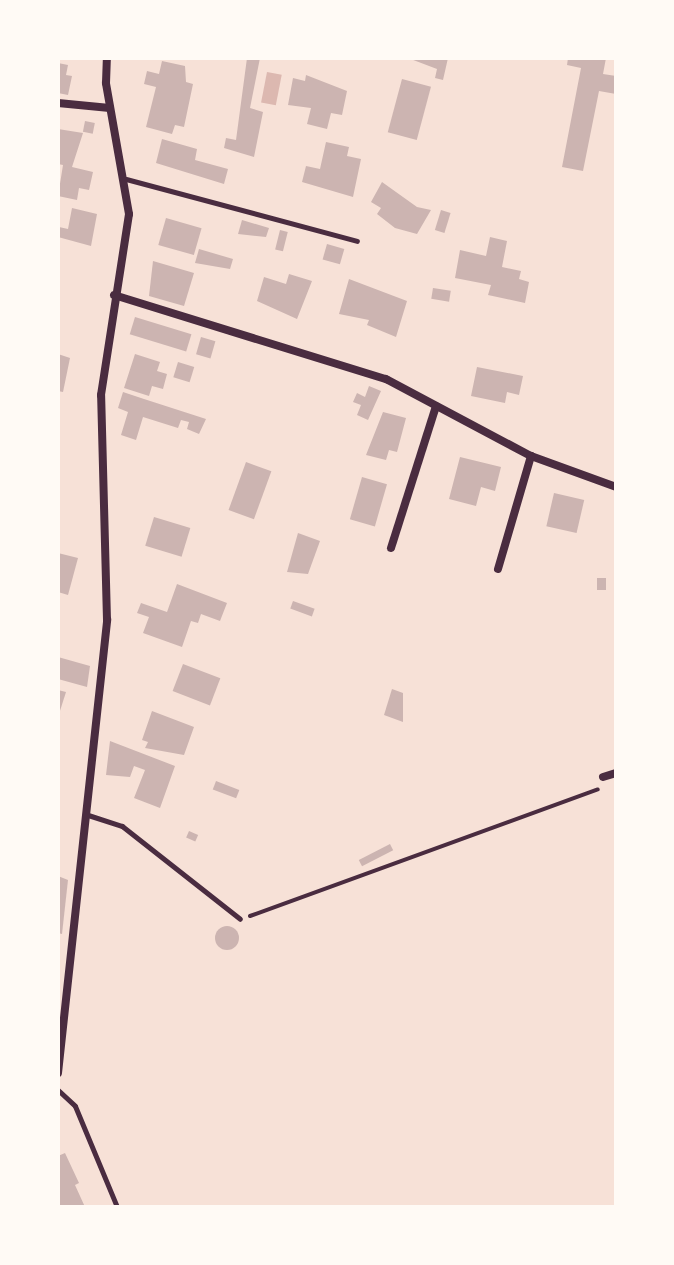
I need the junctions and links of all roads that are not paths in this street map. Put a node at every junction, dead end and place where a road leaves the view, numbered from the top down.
1 (107, 58) edge
2 (58, 103) edge
3 (110, 108) junction
4 (126, 179) junction
5 (357, 241) dead end
6 (114, 295) junction
7 (436, 406) junction
8 (531, 456) junction
9 (616, 487) edge
10 (391, 548) dead end
11 (498, 569) dead end
12 (616, 773) edge
13 (603, 777) dead end
14 (88, 815) junction
15 (240, 919) road end
16 (62, 996) edge
17 (58, 1073) edge
18 (58, 1090) edge
19 (117, 1207) edge

1 - 3 street
2 - 3 street
3 - 4 street
4 - 5 lane
4 - 6 street
6 - 7 street
6 - 14 street
7 - 8 street
7 - 10 street
8 - 9 street
8 - 11 street
12 - 13 street
14 - 15 lane
14 - 16 street
16 - 17 street
18 - 19 lane

